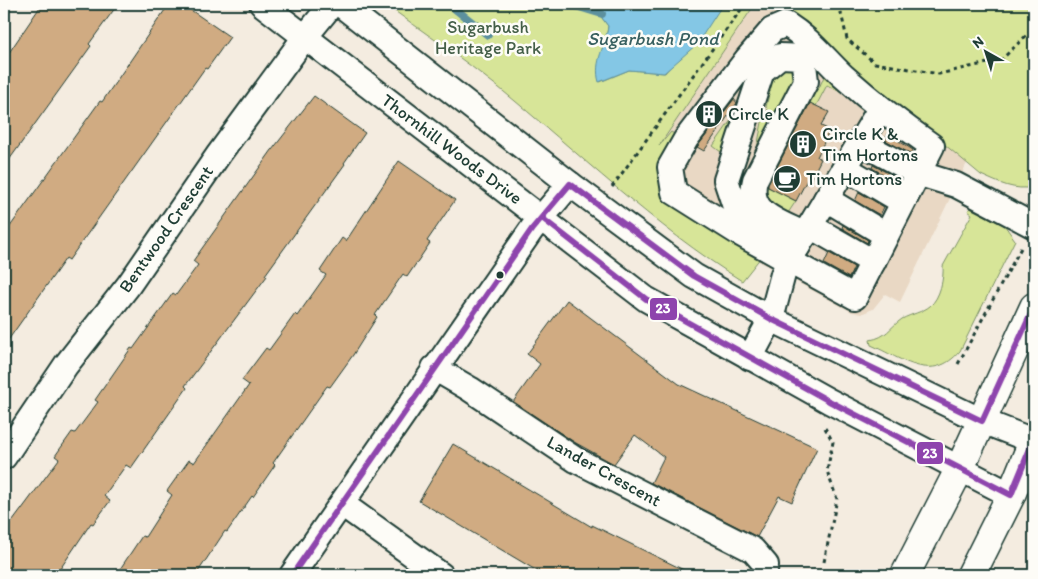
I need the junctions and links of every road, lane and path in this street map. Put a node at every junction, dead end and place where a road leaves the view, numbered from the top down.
1 (262, 4) edge
2 (332, 4) edge
3 (340, 4) edge
4 (745, 4) edge
5 (839, 4) edge
6 (1034, 28) edge
7 (305, 37) junction
8 (880, 109) junction
9 (860, 142) junction
10 (845, 168) junction
11 (917, 173) junction
12 (570, 184) junction
13 (612, 187) dead end
14 (826, 199) junction
15 (903, 202) junction
16 (542, 218) junction
17 (1034, 226) edge
18 (886, 235) junction
19 (800, 242) junction
20 (873, 262) junction
21 (1034, 307) edge
22 (771, 319) junction
23 (750, 358) junction
24 (958, 364) dead end
25 (434, 368) junction
26 (982, 421) junction
27 (824, 426) dead end
28 (1034, 440) edge
29 (4, 457) edge
30 (960, 468) junction
31 (1011, 495) junction
32 (342, 504) junction
33 (824, 562) dead end
34 (292, 575) edge
35 (441, 575) edge
36 (764, 575) edge
37 (905, 575) edge
38 (971, 575) edge

1 - 7 street, Thornhill Woods Drive
2 - 7 street, Bentwood Crescent
3 - 12 street
4 - 13 path
5 - 6 path
7 - 16 street, Thornhill Woods Drive
7 - 29 street, Bentwood Crescent
8 - 9 street
8 - 11 street
8 - 19 street
9 - 10 street
9 - 11 street
10 - 14 street
10 - 15 street
11 - 15 street
11 - 17 street
12 - 16 street
12 - 22 street
14 - 18 street
14 - 19 street
15 - 18 street
16 - 23 street, Thornhill Woods Drive
16 - 25 street
17 - 24 path
18 - 20 street
19 - 19 street
19 - 20 street
19 - 20 street
19 - 22 street
21 - 26 main road
22 - 23 street
22 - 26 street
23 - 30 street, Thornhill Woods Drive
25 - 32 street
25 - 36 street, Lander Crescent
26 - 28 street
26 - 30 main road
27 - 33 path
28 - 31 main road
30 - 31 street, Thornhill Woods Drive
30 - 37 main road
31 - 38 main road
32 - 34 street
32 - 35 street

